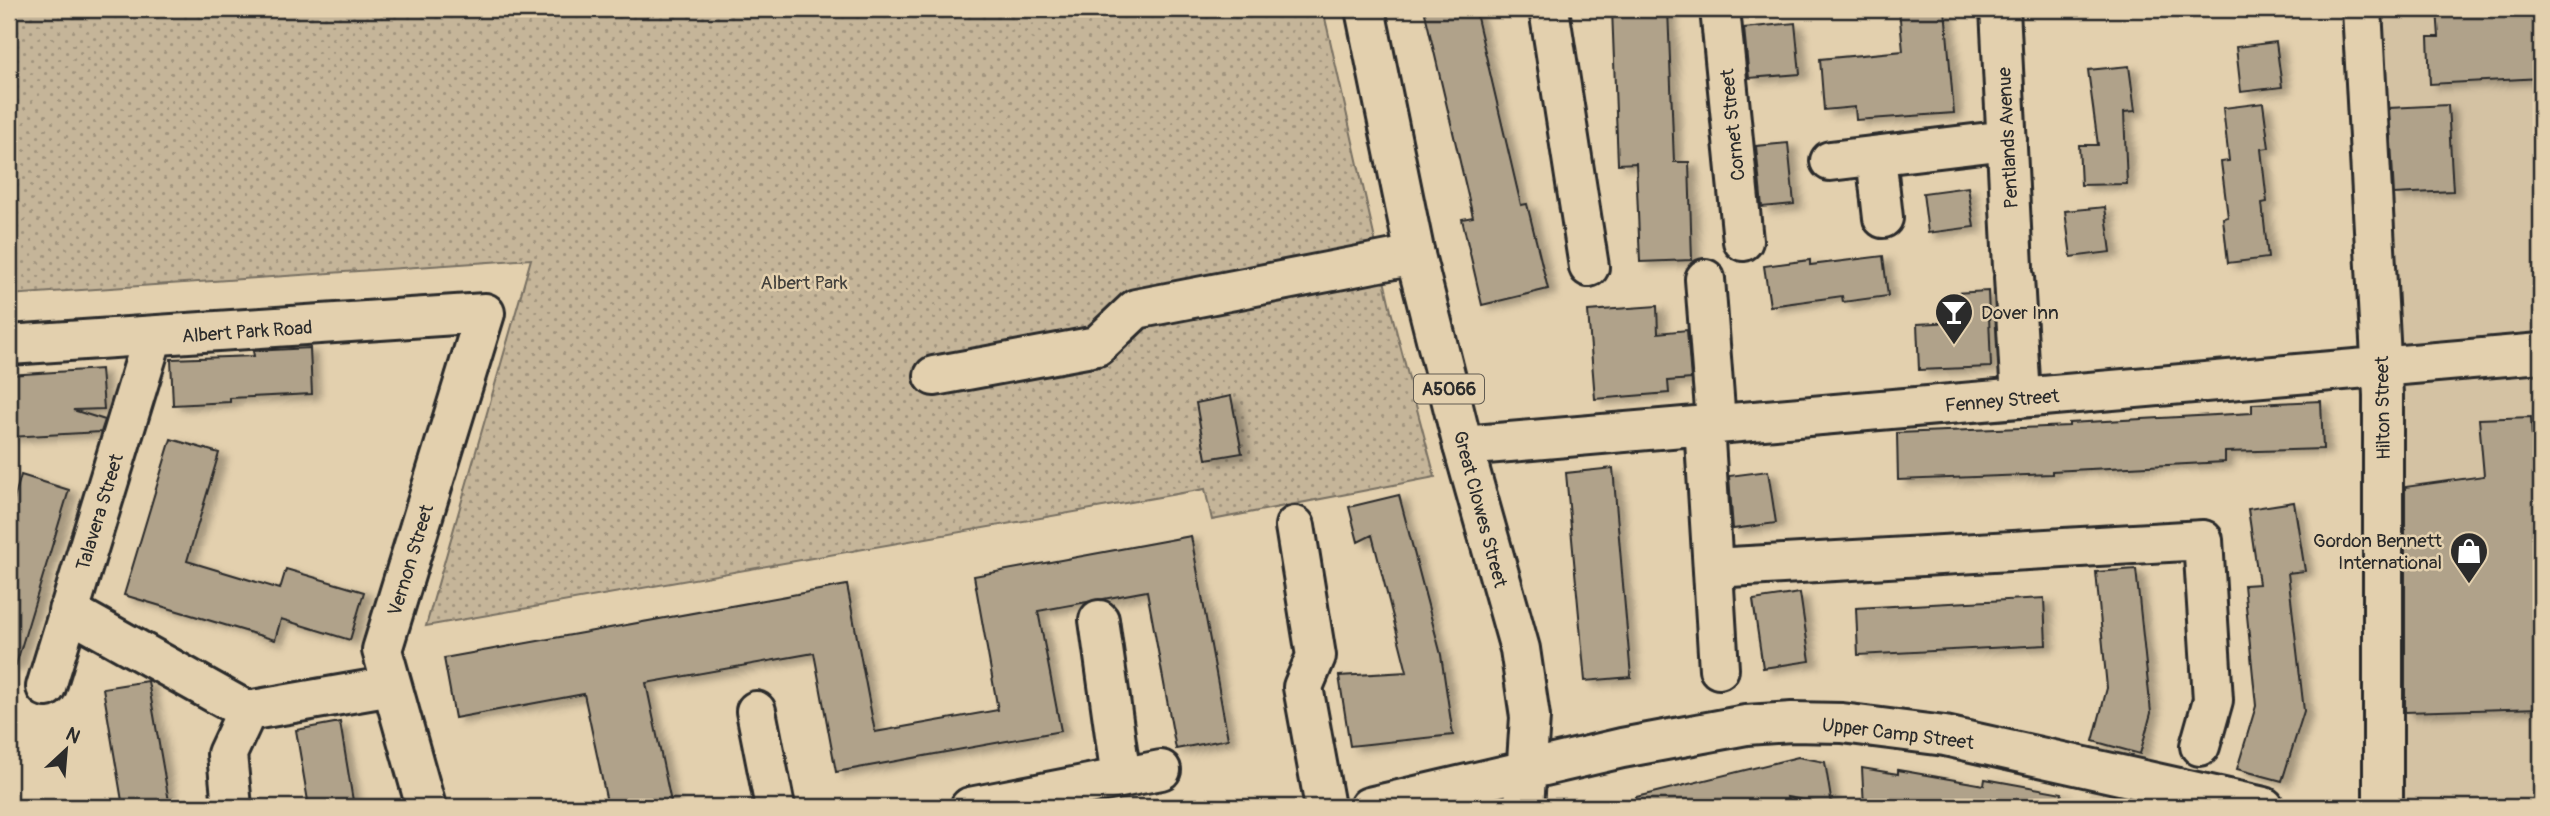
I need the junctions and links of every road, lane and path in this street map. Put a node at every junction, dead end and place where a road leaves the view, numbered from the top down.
1 (1365, 9) edge
2 (1549, 9) edge
3 (1720, 9) edge
4 (2000, 9) edge
5 (2362, 9) edge
6 (2007, 141) junction
7 (1876, 156) junction
8 (1830, 161) dead end
9 (1883, 218) dead end
10 (1743, 241) dead end
11 (1415, 255) junction
12 (1589, 267) dead end
13 (1705, 279) dead end
14 (485, 313) joint
15 (153, 336) junction
16 (9, 345) edge
17 (2541, 353) edge
18 (2382, 368) junction
19 (934, 376) dead end
20 (2021, 398) junction
21 (1710, 424) junction
22 (1463, 446) junction
23 (1295, 526) dead end
24 (1713, 568) junction
25 (68, 611) junction
26 (1099, 620) dead end
27 (1719, 669) dead end
28 (393, 686) junction
29 (46, 687) dead end
30 (756, 711) dead end
31 (247, 712) junction
32 (2200, 746) dead end
33 (1529, 768) junction
34 (1161, 770) dead end
35 (1121, 778) junction
36 (1387, 806) edge
37 (232, 807) edge
38 (426, 807) edge
39 (775, 807) edge
40 (970, 807) edge
41 (1325, 807) edge
42 (1524, 807) edge
43 (2264, 807) edge
44 (2383, 807) edge

1 - 11 street, Great Clowes Street / A5066
2 - 12 street
3 - 10 street, Cornet Street
4 - 6 street, Pentlands Avenue
5 - 18 street, Hilton Street
6 - 7 street
6 - 20 street, Pentlands Avenue
7 - 8 street
7 - 9 street
11 - 19 street
11 - 22 street, Great Clowes Street / A5066
13 - 21 street
14 - 15 street, Albert Park Road
14 - 28 street, Vernon Street
15 - 16 street, Albert Park Road
15 - 25 street, Talavera Street
17 - 18 street, Fenney Street
18 - 20 street, Fenney Street
18 - 44 street, Hilton Street
20 - 21 street, Fenney Street
21 - 22 street, Fenney Street
21 - 24 street
22 - 33 street, Great Clowes Street / A5066
23 - 41 street
24 - 27 street
24 - 32 street
25 - 29 street, Talavera Street
25 - 31 street
26 - 35 street
28 - 31 street
28 - 38 street, Vernon Street
30 - 39 street
31 - 37 street
33 - 36 street, Upper Camp Street
33 - 42 street, Great Clowes Street / A5066
33 - 43 street, Upper Camp Street
34 - 35 street
35 - 40 street

